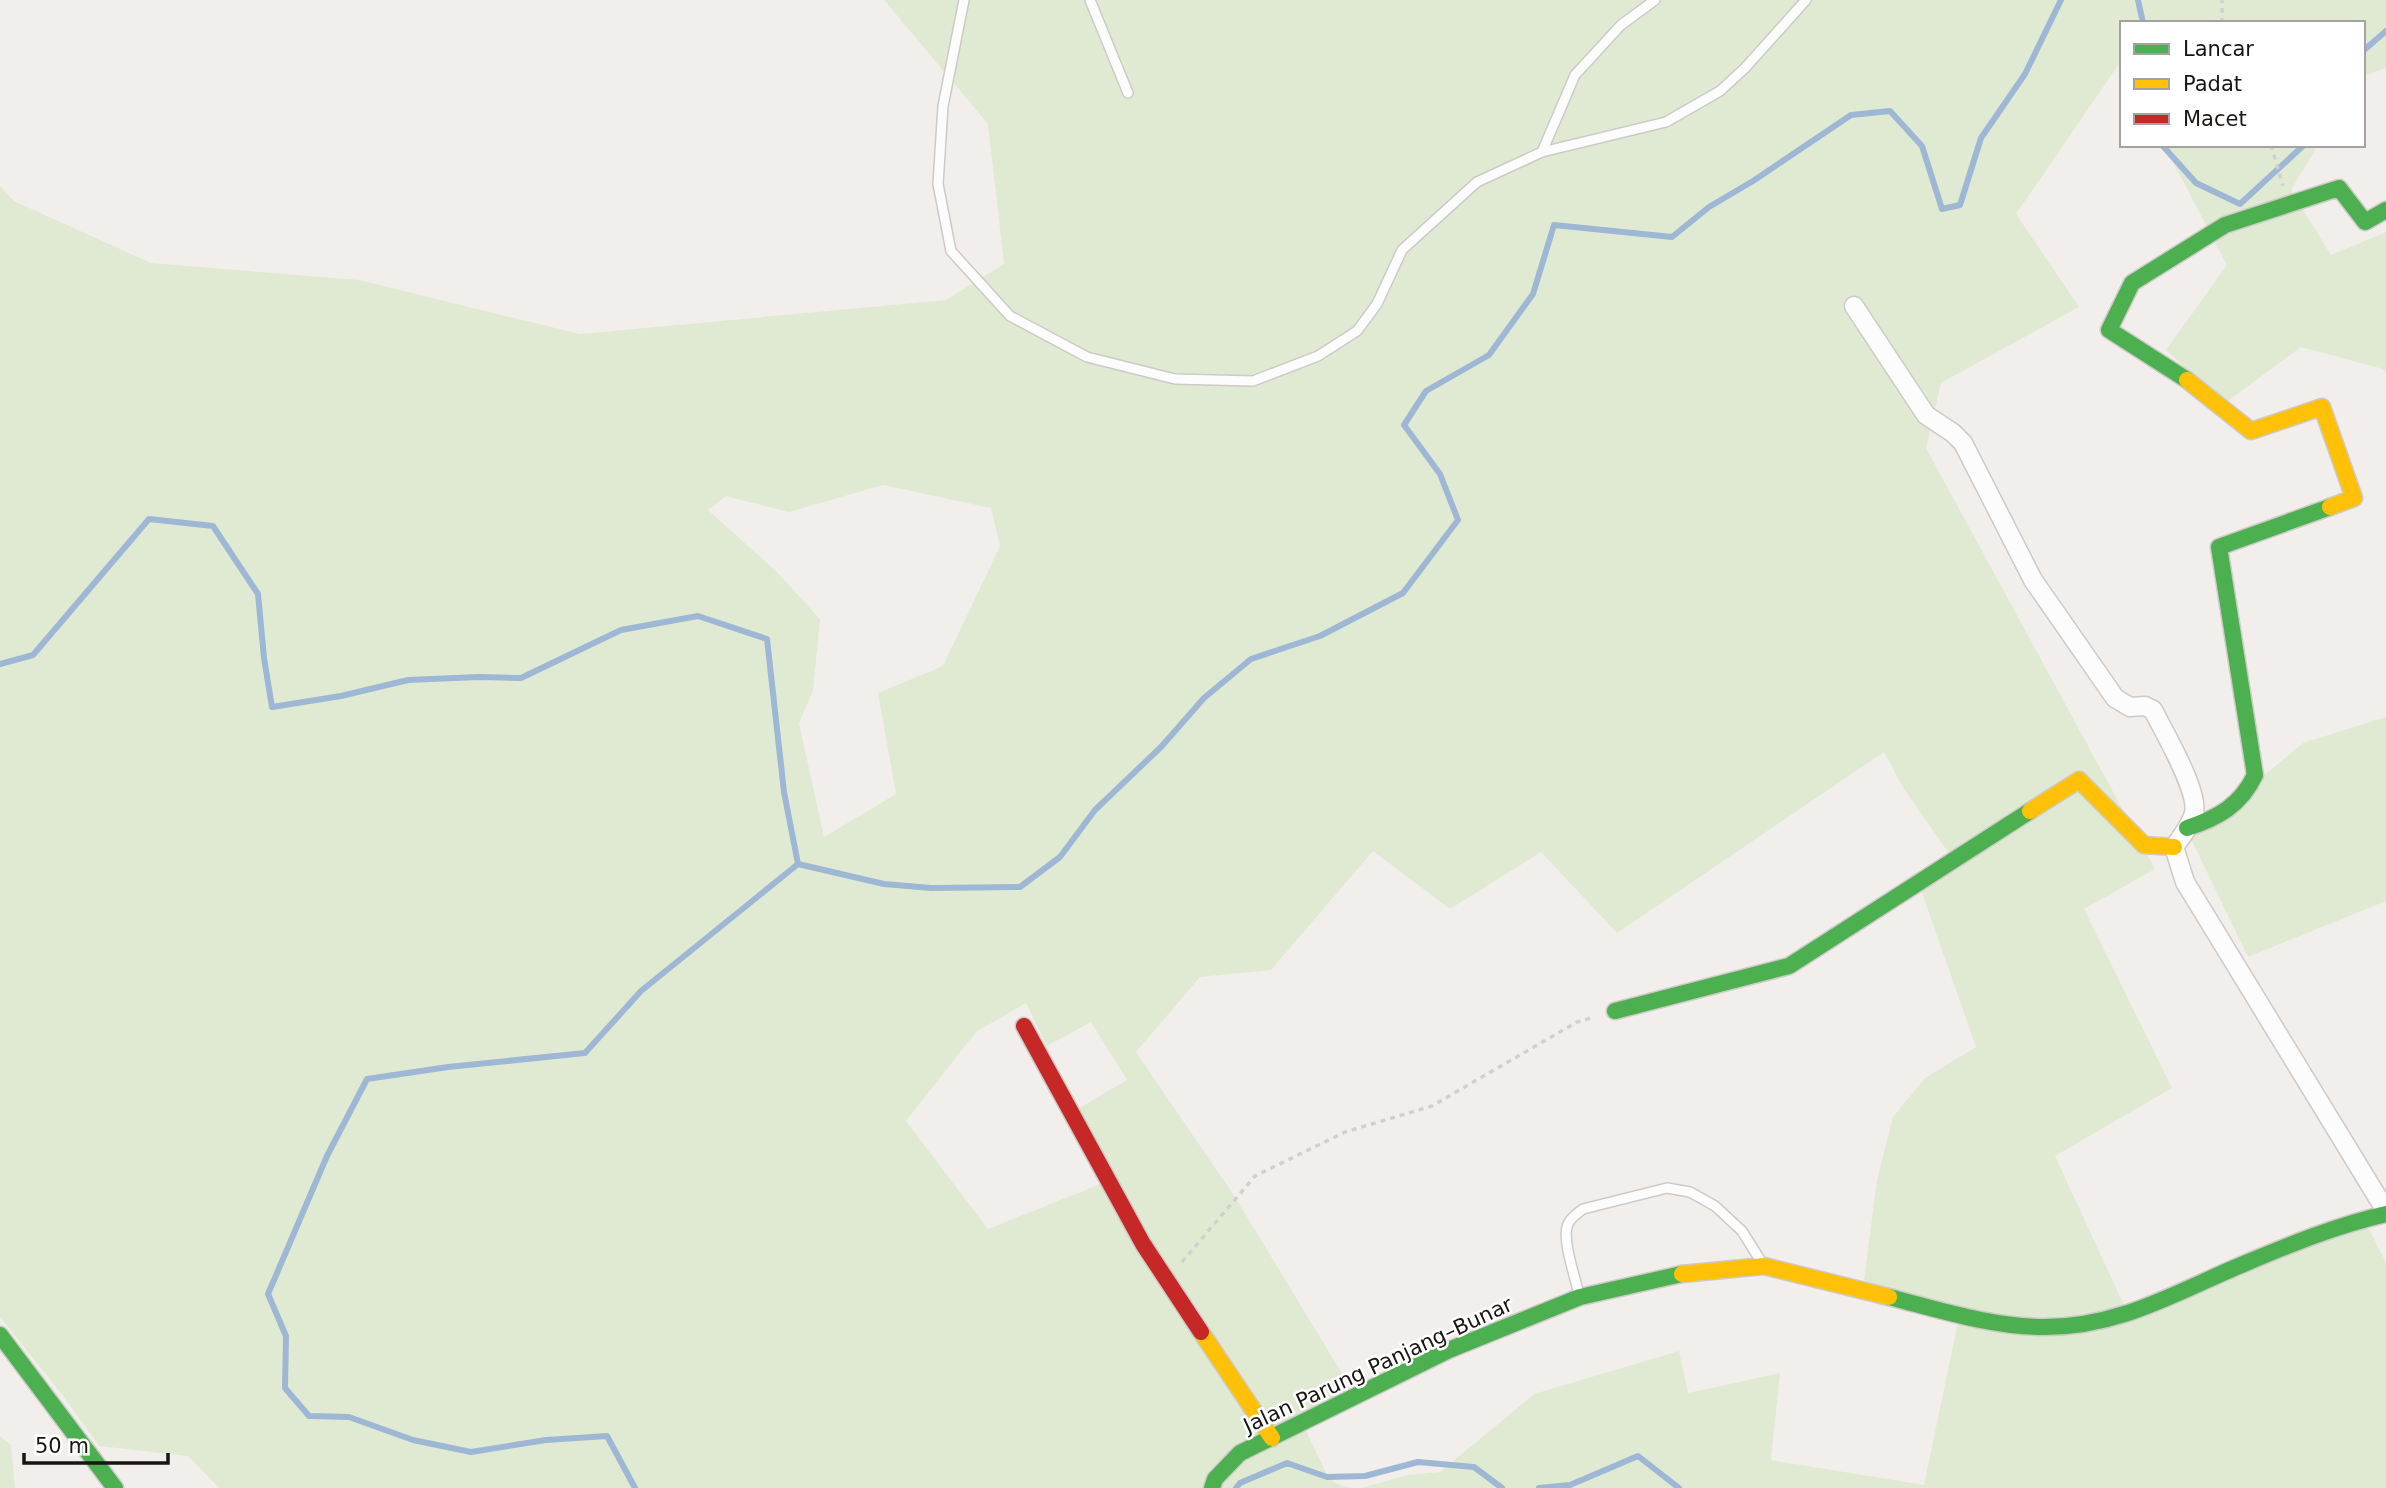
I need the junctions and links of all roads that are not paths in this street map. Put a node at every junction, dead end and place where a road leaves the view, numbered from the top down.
1 (964, 0) edge
2 (1090, 0) edge
3 (1655, 0) edge
4 (1807, 0) edge
5 (1128, 93) dead end
6 (1542, 152) junction
7 (2386, 210) edge
8 (1854, 306) dead end
9 (2187, 828) junction
10 (2174, 847) junction
11 (1615, 1011) road end
12 (1024, 1026) dead end
13 (2386, 1213) edge
14 (1764, 1266) junction
15 (1580, 1297) junction
16 (0, 1335) edge
17 (1272, 1438) junction
18 (115, 1488) edge
19 (1212, 1488) edge

1 - 6 lane
2 - 5 lane
3 - 6 lane
4 - 6 lane
7 - 9 street
8 - 9 street
9 - 10 street
10 - 11 street
10 - 13 street
12 - 17 street
13 - 14 street, Jalan Parung Panjang–Bunar
14 - 15 street, Jalan Parung Panjang–Bunar
14 - 15 lane
15 - 17 street, Jalan Parung Panjang–Bunar
16 - 18 street
17 - 19 street, Jalan Parung Panjang–Bunar

